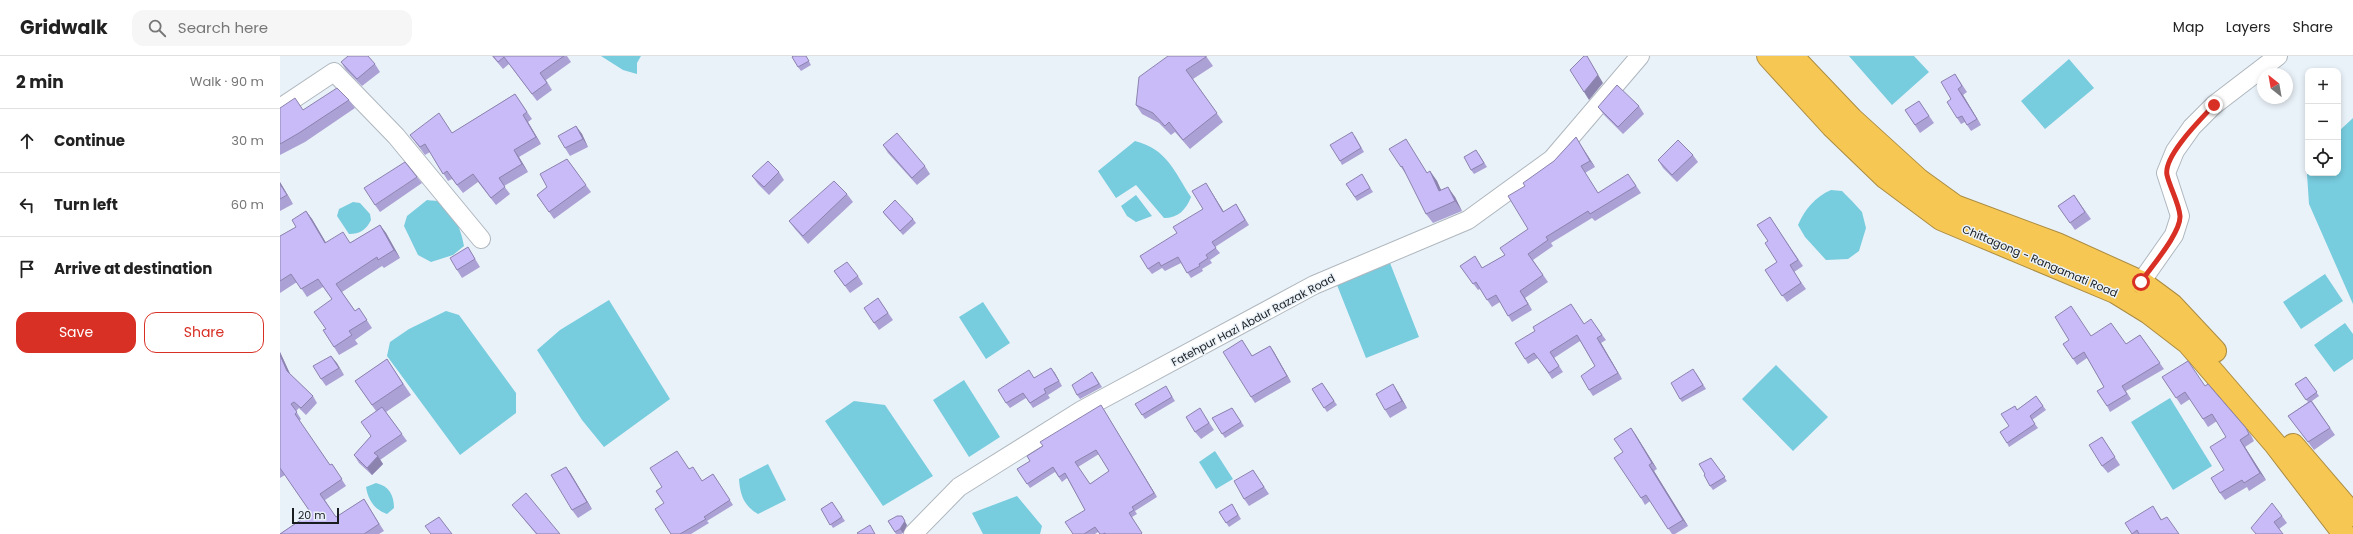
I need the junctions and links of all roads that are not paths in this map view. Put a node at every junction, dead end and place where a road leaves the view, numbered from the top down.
1 (1640, 56) edge
2 (1768, 56) edge
3 (1792, 56) edge
4 (2278, 56) edge
5 (333, 64) edge
6 (280, 108) edge
7 (481, 239) dead end
8 (2141, 282) junction
9 (2353, 515) edge
10 (913, 534) edge
11 (2344, 534) edge

1 - 10 street, Fatehpur Hazi Abdur Razzak Road
2 - 11 highway, Chittagong - Rangamati Road
3 - 8 highway, Chittagong - Rangamati Road
4 - 8 street
5 - 6 street
5 - 7 street
8 - 9 highway, Chittagong - Rangamati Road

